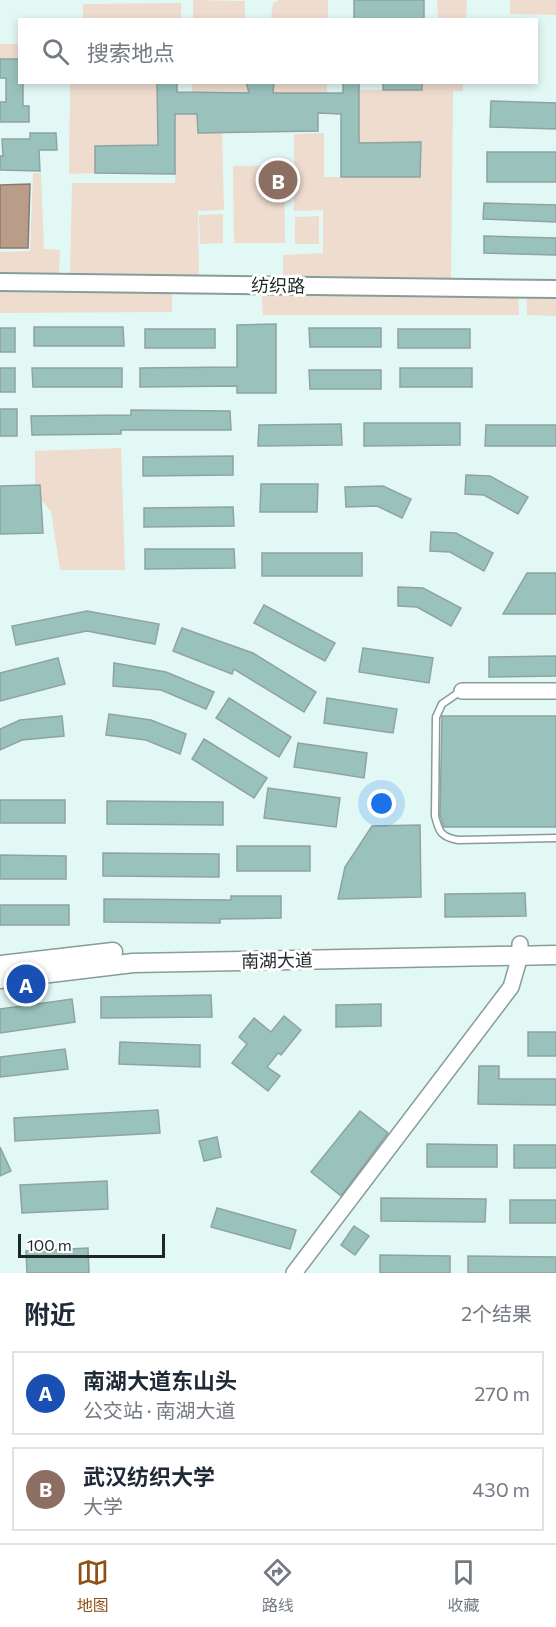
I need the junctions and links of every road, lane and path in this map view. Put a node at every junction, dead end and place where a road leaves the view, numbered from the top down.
1 (0, 282) edge
2 (556, 289) edge
3 (462, 691) joint
4 (556, 691) edge
5 (556, 838) edge
6 (556, 944) edge
7 (520, 950) junction
8 (556, 956) edge
9 (0, 965) edge
10 (0, 979) edge
11 (294, 1273) edge

1 - 2 main road, 纺织路
3 - 4 street
3 - 5 lane
6 - 7 main road, 南湖大道
7 - 8 main road, 南湖大道
7 - 9 main road, 南湖大道
7 - 10 main road, 南湖大道
7 - 11 street

